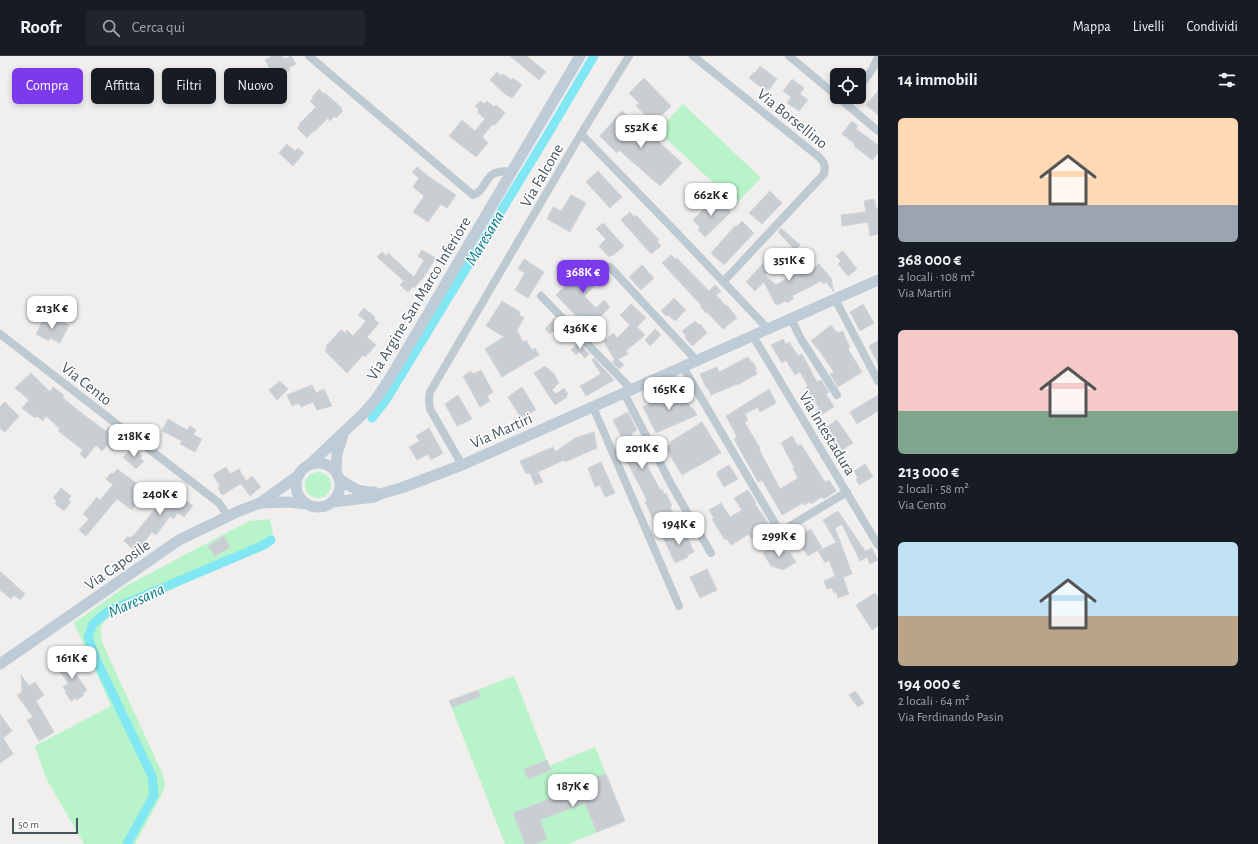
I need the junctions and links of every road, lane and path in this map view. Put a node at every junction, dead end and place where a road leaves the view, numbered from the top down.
1 (309, 56) edge
2 (580, 56) edge
3 (629, 56) edge
4 (693, 56) edge
5 (789, 56) edge
6 (878, 56) edge
7 (866, 78) edge
8 (830, 89) edge
9 (847, 104) edge
10 (878, 131) edge
11 (581, 134) junction
12 (512, 171) junction
13 (610, 267) dead end
14 (878, 280) edge
15 (723, 282) junction
16 (540, 296) dead end
17 (835, 299) junction
18 (791, 319) junction
19 (768, 329) junction
20 (0, 334) edge
21 (753, 336) junction
22 (697, 361) junction
23 (682, 367) junction
24 (878, 381) edge
25 (628, 391) junction
26 (837, 394) dead end
27 (593, 407) junction
28 (343, 434) junction
29 (309, 465) junction
30 (462, 465) junction
31 (299, 475) junction
32 (338, 475) junction
33 (847, 492) junction
34 (380, 494) junction
35 (333, 502) junction
36 (260, 503) junction
37 (307, 504) junction
38 (228, 516) junction
39 (878, 545) edge
40 (711, 553) dead end
41 (679, 606) dead end
42 (0, 664) edge

1 - 12 street, Via Argine San Marco Inferiore
2 - 12 street, Via Argine San Marco Inferiore
3 - 11 street
4 - 15 street, Via Borsellino
5 - 8 street
6 - 7 street
9 - 10 street
11 - 15 street, Via Falcone
11 - 30 street, Via Falcone
12 - 28 street, Via Argine San Marco Inferiore
13 - 22 street
14 - 17 street, Via Martiri
15 - 19 street, Via Falcone
16 - 25 street
17 - 18 street, Via Martiri
17 - 24 street
18 - 19 street, Via Martiri
18 - 26 street
19 - 21 street, Via Martiri
20 - 38 street, Via Cento
21 - 22 street, Via Martiri
21 - 33 street, Via Intestadura
22 - 23 street, Via Martiri
23 - 25 street, Via Martiri
23 - 33 street
25 - 27 street, Via Martiri
25 - 40 street
27 - 30 street, Via Martiri
27 - 41 street
28 - 29 street, Via Argine San Marco Inferiore
28 - 32 street, Via Argine San Marco Inferiore
29 - 31 street, Via Argine San Marco Inferiore
29 - 32 street
30 - 34 street, Via Martiri
31 - 36 street, Via Caposile
31 - 37 street
32 - 34 street, Via Martiri
32 - 35 street, Via Argine San Marco Inferiore
33 - 39 street, Via Intestadura
34 - 35 street, Via Martiri
35 - 37 street
36 - 37 street, Via Caposile
36 - 38 street, Via Caposile
38 - 42 street, Via Caposile

